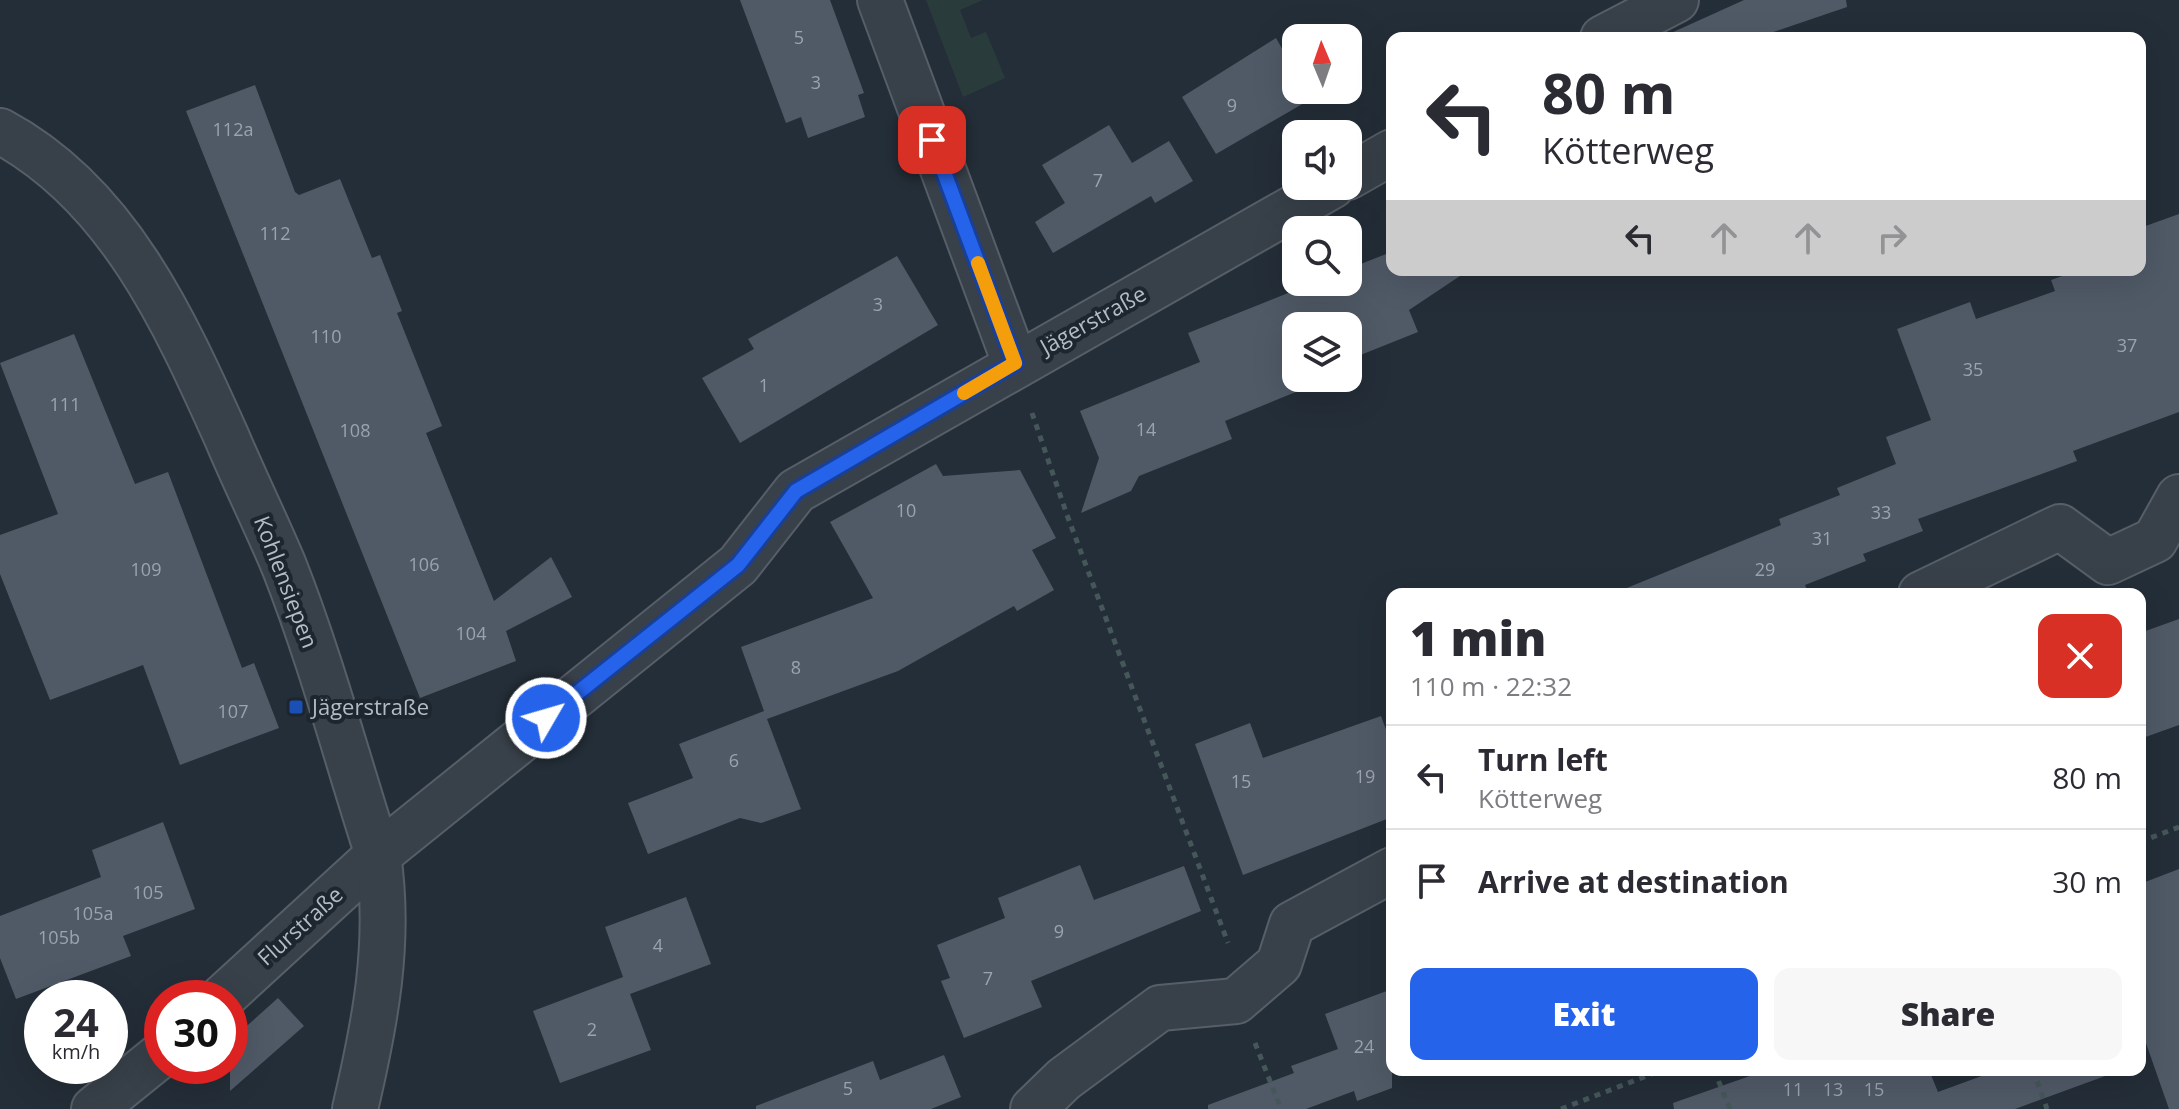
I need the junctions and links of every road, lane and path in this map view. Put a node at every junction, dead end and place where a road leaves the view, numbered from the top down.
1 (880, 0) edge
2 (1676, 0) edge
3 (1615, 32) edge
4 (0, 131) edge
5 (1386, 155) edge
6 (1362, 169) edge
7 (1307, 200) edge
8 (1015, 363) junction
9 (2179, 497) edge
10 (1933, 588) edge
11 (2179, 827) edge
12 (2146, 840) edge
13 (378, 855) junction
14 (1386, 873) edge
15 (1214, 900) dead end
16 (242, 980) edge
17 (1266, 1068) dead end
18 (144, 1069) edge
19 (1646, 1076) edge
20 (1716, 1076) edge
21 (2035, 1076) edge
22 (94, 1109) edge
23 (355, 1109) edge
24 (1033, 1109) edge
25 (1281, 1109) edge
26 (1561, 1109) edge
27 (1730, 1109) edge
28 (2047, 1109) edge

1 - 8 street
2 - 3 street
4 - 13 street, Kohlensiepen
5 - 6 street
7 - 8 street, Jägerstraße
8 - 13 street, Jägerstraße
8 - 15 path
9 - 10 street
11 - 12 path
13 - 16 street, Flurstraße
13 - 23 street, Kohlensiepen
14 - 24 street
17 - 25 path
18 - 22 street
19 - 26 path
20 - 27 path
21 - 28 path

